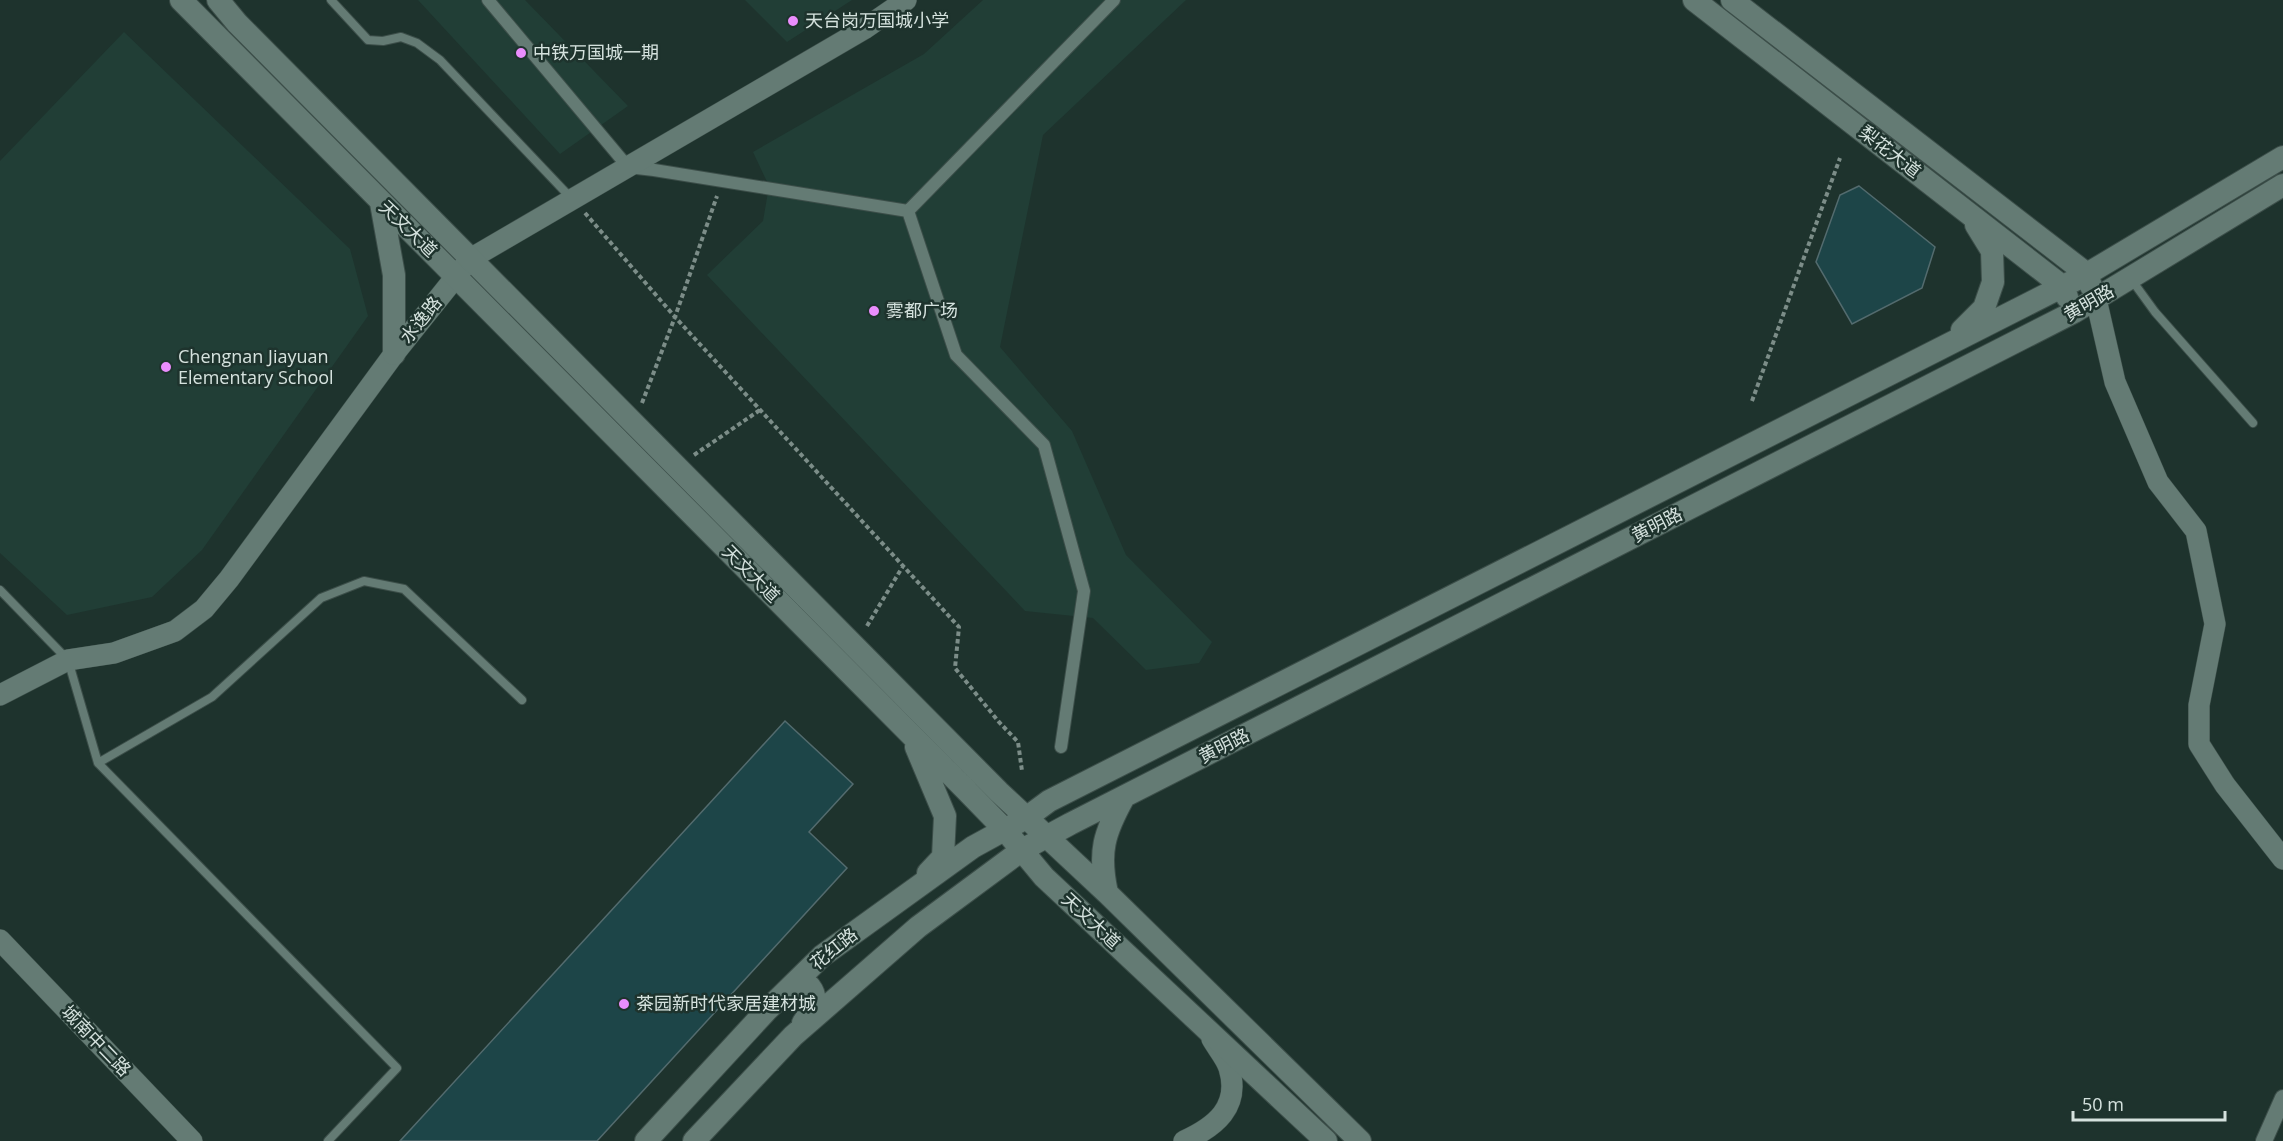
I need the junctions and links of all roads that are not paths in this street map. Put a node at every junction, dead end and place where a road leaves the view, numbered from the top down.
1 (181, 0) edge
2 (218, 0) edge
3 (331, 0) edge
4 (488, 0) edge
5 (906, 0) edge
6 (1114, 0) edge
7 (1694, 0) edge
8 (1732, 0) edge
9 (2283, 158) edge
10 (628, 167) junction
11 (2283, 185) edge
12 (573, 199) junction
13 (381, 203) junction
14 (908, 212) junction
15 (1969, 214) junction
16 (464, 267) junction
17 (2087, 274) junction
18 (2130, 278) junction
19 (2062, 286) junction
20 (2096, 299) junction
21 (2074, 312) junction
22 (1948, 344) junction
23 (394, 354) junction
24 (2253, 423) dead end
25 (0, 590) edge
26 (68, 660) junction
27 (0, 695) edge
28 (522, 700) dead end
29 (912, 737) junction
30 (1061, 747) dead end
31 (98, 763) junction
32 (1124, 797) junction
33 (1026, 818) junction
34 (1005, 830) junction
35 (1046, 838) junction
36 (1022, 850) junction
37 (2283, 860) edge
38 (915, 888) junction
39 (1107, 893) junction
40 (0, 940) edge
41 (766, 1011) junction
42 (1208, 1030) junction
43 (793, 1036) junction
44 (2283, 1098) edge
45 (192, 1141) edge
46 (328, 1141) edge
47 (646, 1141) edge
48 (694, 1141) edge
49 (1184, 1141) edge
50 (1326, 1141) edge
51 (1360, 1141) edge
52 (2264, 1141) edge

1 - 13 main road, 天文大道
2 - 16 main road, 天文大道
3 - 12 lane
4 - 10 street
5 - 10 street, 水逸路
6 - 14 street
7 - 15 main road, 梨花大道
8 - 17 main road, 梨花大道
9 - 17 main road, 黄明路
10 - 12 street, 水逸路
10 - 14 street
11 - 18 main road, 黄明路
12 - 16 street, 水逸路
13 - 16 main road, 天文大道
13 - 23 main road
14 - 30 street
15 - 19 main road, 梨花大道
15 - 22 main road
16 - 23 street, 水逸路
16 - 29 main road, 天文大道
16 - 33 main road, 天文大道
17 - 19 main road, 黄明路
17 - 20 main road
18 - 20 main road, 黄明路
18 - 24 lane
19 - 21 main road, 梨花大道
19 - 22 main road, 黄明路
20 - 21 main road, 黄明路
20 - 37 street
21 - 32 main road, 黄明路
22 - 33 main road, 黄明路
23 - 26 street, 水逸路
25 - 26 lane
26 - 27 street, 水逸路
26 - 31 lane
28 - 31 lane
29 - 34 main road, 天文大道
29 - 38 main road
31 - 46 lane
32 - 35 main road, 黄明路
32 - 39 main road
33 - 34 main road, 花红路
33 - 35 main road, 天文大道
34 - 36 main road, 天文大道
34 - 38 main road, 花红路
35 - 36 main road, 黄明路
35 - 39 main road, 天文大道
36 - 42 main road, 天文大道
36 - 43 main road
38 - 41 main road, 花红路
39 - 51 main road, 天文大道
40 - 45 street, 城南中二路
41 - 43 main road
41 - 47 main road, 花红路
42 - 49 street
42 - 50 main road, 天文大道
43 - 48 main road
44 - 52 street

